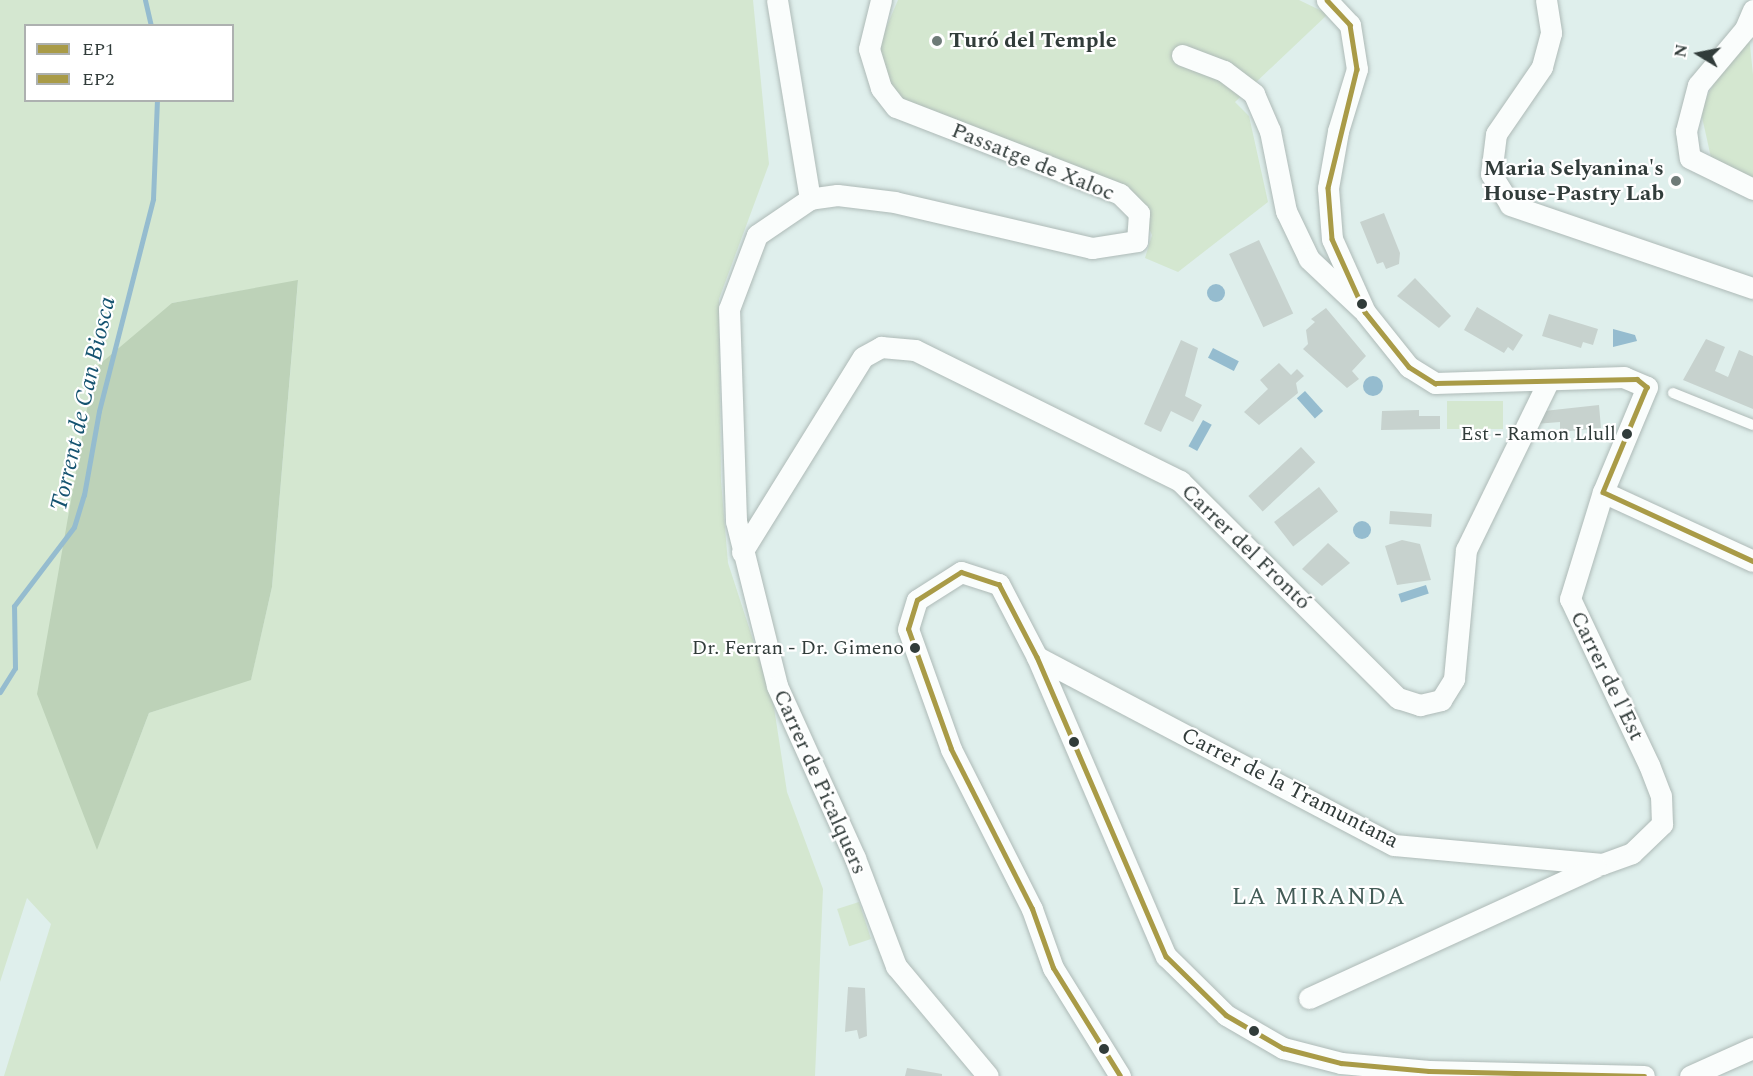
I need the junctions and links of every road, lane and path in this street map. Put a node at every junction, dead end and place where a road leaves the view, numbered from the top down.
1 (777, 0) edge
2 (880, 0) edge
3 (1327, 0) edge
4 (1546, 0) edge
5 (1753, 10) edge
6 (1182, 55) dead end
7 (1753, 189) edge
8 (810, 198) junction
9 (1753, 288) edge
10 (1365, 312) junction
11 (1548, 382) junction
12 (1673, 393) dead end
13 (1753, 425) edge
14 (1603, 492) junction
15 (742, 552) junction
16 (1753, 561) edge
17 (1037, 657) junction
18 (1661, 796) joint
19 (1602, 864) junction
20 (1309, 998) dead end
21 (1753, 1048) edge
22 (988, 1076) edge
23 (1120, 1076) edge
24 (1644, 1076) edge
25 (1690, 1076) edge

1 - 8 street
2 - 8 street, Passatge de Xaloc
3 - 10 street
4 - 9 street
5 - 7 street
6 - 10 street
8 - 15 street, Carrer de Picalquers
10 - 11 street
11 - 14 street, Carrer de l'Est
11 - 15 street, Carrer del Frontó
12 - 13 lane
14 - 16 street
14 - 18 street, Carrer de l'Est
15 - 22 street, Carrer de Picalquers
17 - 19 street, Carrer de la Tramuntana
17 - 23 street
17 - 24 street
18 - 19 street, Carrer de la Tramuntana
19 - 20 street
21 - 25 street

